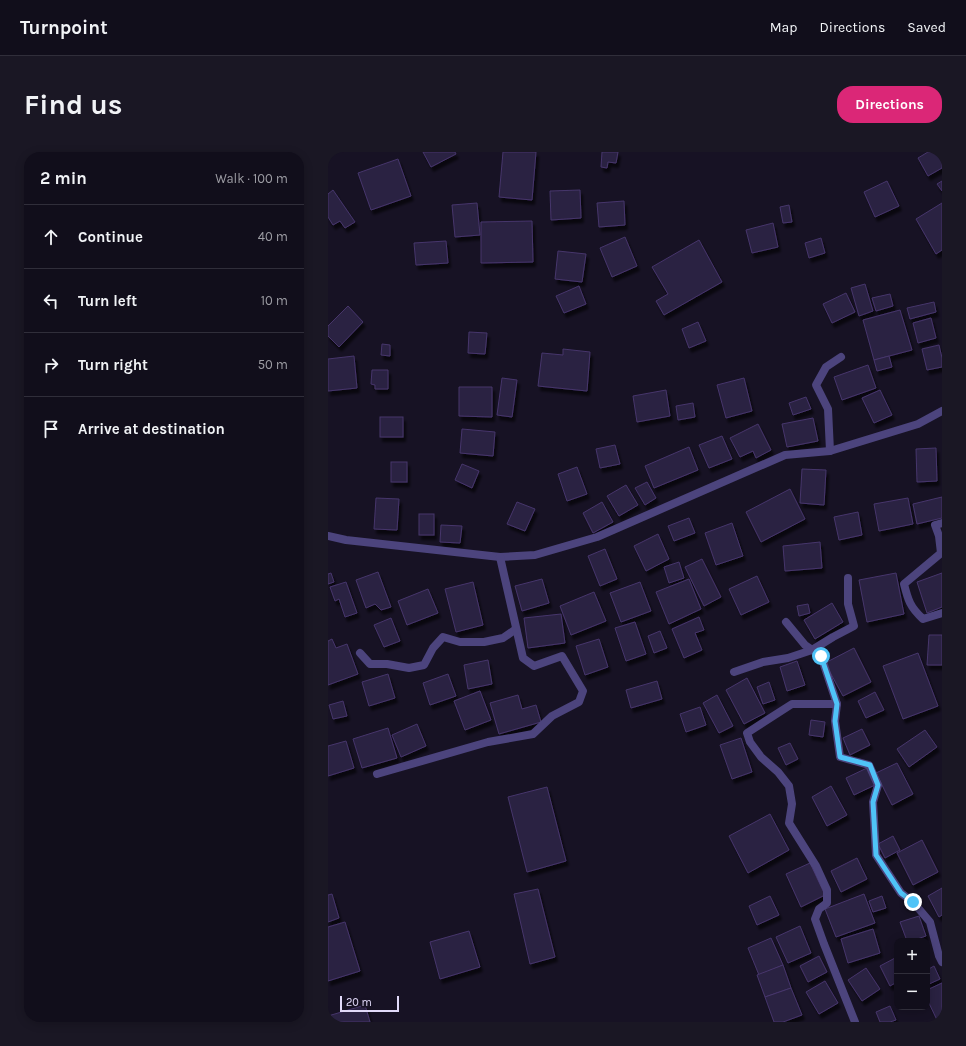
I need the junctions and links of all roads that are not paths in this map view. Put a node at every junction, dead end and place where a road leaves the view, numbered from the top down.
1 (841, 357) dead end
2 (942, 411) edge
3 (830, 451) junction
4 (942, 523) edge
5 (328, 536) edge
6 (500, 557) junction
7 (848, 578) dead end
8 (942, 613) edge
9 (786, 622) dead end
10 (516, 629) junction
11 (812, 650) junction
12 (360, 652) dead end
13 (734, 672) dead end
14 (837, 704) junction
15 (377, 774) dead end
16 (942, 962) edge
17 (855, 1022) edge

1 - 3 street
2 - 3 street
3 - 6 street
4 - 8 street
5 - 6 street
6 - 10 street
7 - 11 street
9 - 11 street
10 - 12 street
10 - 15 street
11 - 13 street
11 - 14 street
14 - 16 street
14 - 17 street

